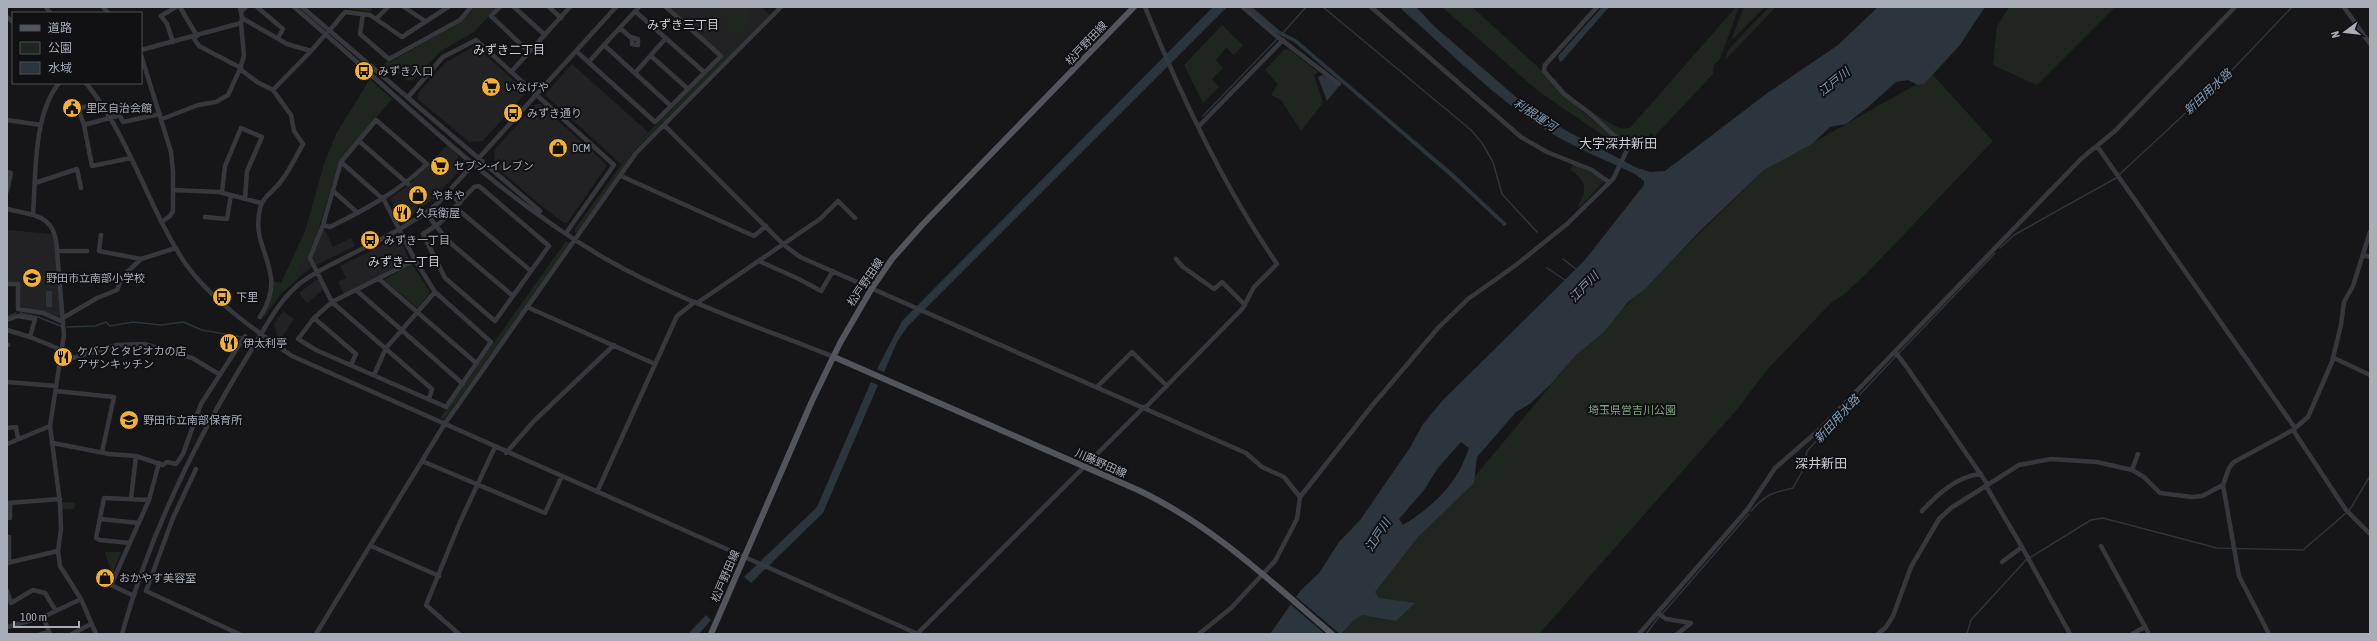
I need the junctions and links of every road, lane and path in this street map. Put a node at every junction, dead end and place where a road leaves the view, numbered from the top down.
1 (176, 7) edge
2 (180, 7) edge
3 (246, 7) edge
4 (257, 7) edge
5 (294, 7) edge
6 (302, 7) edge
7 (388, 7) edge
8 (404, 7) edge
9 (448, 7) edge
10 (472, 7) edge
11 (500, 7) edge
12 (514, 7) edge
13 (549, 7) edge
14 (570, 7) edge
15 (616, 7) edge
16 (666, 7) edge
17 (781, 7) edge
18 (1134, 7) edge
19 (1145, 7) edge
20 (1243, 7) edge
21 (1370, 7) edge
22 (1597, 7) edge
23 (2235, 7) edge
24 (2344, 7) edge
25 (637, 9) edge
26 (241, 10) edge
27 (363, 14) junction
28 (561, 18) junction
29 (376, 19) junction
30 (242, 21) junction
31 (425, 21) junction
32 (620, 28) junction
33 (327, 32) junction
34 (545, 35) junction
35 (195, 37) junction
36 (278, 38) junction
37 (632, 38) dead end
38 (666, 38) junction
39 (2368, 38) edge
40 (1283, 40) junction
41 (173, 42) junction
42 (2370, 44) edge
43 (604, 45) junction
44 (142, 50) edge
45 (311, 51) junction
46 (576, 51) junction
47 (529, 52) junction
48 (651, 56) junction
49 (142, 58) edge
50 (589, 62) junction
51 (241, 69) junction
52 (511, 72) junction
53 (704, 72) junction
54 (635, 73) junction
55 (58, 84) edge
56 (87, 84) edge
57 (1339, 84) dead end
58 (688, 89) junction
59 (273, 90) junction
60 (536, 94) junction
61 (408, 97) junction
62 (100, 102) junction
63 (671, 106) junction
64 (161, 116) junction
65 (111, 118) junction
66 (7, 120) edge
67 (41, 125) junction
68 (664, 125) junction
69 (84, 126) junction
70 (1199, 126) junction
71 (359, 141) junction
72 (2097, 146) junction
73 (131, 158) junction
74 (479, 158) junction
75 (341, 162) junction
76 (474, 163) junction
77 (7, 172) edge
78 (621, 176) junction
79 (1609, 182) junction
80 (35, 183) junction
81 (408, 184) junction
82 (81, 188) dead end
83 (173, 190) junction
84 (7, 191) edge
85 (222, 192) junction
86 (333, 192) junction
87 (448, 192) junction
88 (230, 195) junction
89 (244, 198) junction
90 (384, 200) junction
91 (460, 202) junction
92 (261, 203) junction
93 (455, 207) junction
94 (7, 209) edge
95 (358, 213) junction
96 (426, 213) junction
97 (33, 214) junction
98 (205, 216) dead end
99 (855, 218) dead end
100 (163, 221) junction
101 (323, 224) junction
102 (436, 226) junction
103 (766, 226) junction
104 (399, 230) junction
105 (2370, 232) edge
106 (566, 233) junction
107 (100, 235) dead end
108 (576, 240) junction
109 (783, 244) junction
110 (176, 248) junction
111 (86, 251) dead end
112 (57, 252) junction
113 (2363, 254) junction
114 (2370, 257) edge
115 (142, 259) junction
116 (415, 260) junction
117 (1176, 260) dead end
118 (759, 261) junction
119 (531, 271) junction
120 (833, 271) junction
121 (317, 272) junction
122 (379, 279) junction
123 (7, 284) edge
124 (872, 288) junction
125 (356, 290) junction
126 (435, 292) junction
127 (513, 296) junction
128 (332, 302) junction
129 (696, 303) junction
130 (1245, 305) junction
131 (527, 307) junction
132 (18, 309) junction
133 (417, 312) junction
134 (18, 316) junction
135 (260, 317) dead end
136 (314, 318) junction
137 (7, 320) edge
138 (63, 320) junction
139 (7, 330) edge
140 (402, 330) junction
141 (262, 334) junction
142 (245, 336) dead end
143 (30, 337) junction
144 (614, 346) junction
145 (386, 348) junction
146 (62, 350) junction
147 (1895, 352) junction
148 (834, 357) junction
149 (2334, 358) junction
150 (59, 362) junction
151 (476, 364) junction
152 (655, 364) junction
153 (351, 366) junction
154 (219, 374) junction
155 (2370, 375) edge
156 (374, 376) junction
157 (7, 382) edge
158 (463, 384) junction
159 (1166, 386) junction
160 (1097, 387) junction
161 (56, 389) junction
162 (429, 399) junction
163 (1144, 408) junction
164 (444, 425) junction
165 (50, 426) junction
166 (7, 428) edge
167 (2294, 429) junction
168 (18, 438) junction
169 (53, 443) junction
170 (7, 444) edge
171 (495, 448) junction
172 (102, 452) junction
173 (506, 453) junction
174 (136, 456) junction
175 (2137, 456) dead end
176 (422, 461) junction
177 (159, 463) junction
178 (1084, 467) junction
179 (196, 469) dead end
180 (2132, 470) junction
181 (1982, 474) junction
182 (562, 476) junction
183 (478, 484) junction
184 (2224, 485) junction
185 (1987, 486) junction
186 (598, 492) junction
187 (1300, 497) junction
188 (60, 499) junction
189 (131, 499) junction
190 (149, 500) junction
191 (9, 503) edge
192 (1922, 511) dead end
193 (7, 517) edge
194 (100, 519) junction
195 (139, 522) junction
196 (2370, 534) edge
197 (9, 536) dead end
198 (130, 543) junction
199 (371, 546) junction
200 (2101, 546) dead end
201 (2022, 547) junction
202 (58, 551) junction
203 (744, 557) junction
204 (2002, 562) dead end
205 (8, 563) edge
206 (439, 576) junction
207 (1264, 577) junction
208 (7, 591) edge
209 (134, 596) junction
210 (80, 599) junction
211 (56, 611) junction
212 (1658, 613) junction
213 (43, 617) junction
214 (91, 624) junction
215 (7, 627) edge
216 (2145, 627) junction
217 (49, 633) edge
218 (41, 634) edge
219 (72, 634) edge
220 (96, 634) edge
221 (122, 634) edge
222 (239, 634) edge
223 (316, 634) edge
224 (459, 634) edge
225 (711, 634) edge
226 (917, 634) edge
227 (1199, 634) edge
228 (1332, 634) edge
229 (1639, 634) edge
230 (1677, 634) edge
231 (1878, 634) edge
232 (2070, 634) edge
233 (2132, 634) edge
234 (2149, 634) edge
235 (2269, 634) edge

1 - 41 street
2 - 35 street
3 - 26 street
4 - 36 street
5 - 33 street
6 - 33 street
7 - 29 street
8 - 31 street
9 - 31 street
10 - 27 street
11 - 47 street
12 - 34 street
13 - 28 street
14 - 28 street
15 - 46 street
16 - 53 street
17 - 68 street
18 - 124 main road, 松戸野田線
19 - 70 street
20 - 40 street
21 - 79 street
22 - 79 street
23 - 72 street
24 - 39 street
25 - 32 street
25 - 38 street
26 - 30 street
27 - 29 street
27 - 33 street
28 - 34 street
29 - 31 street
30 - 35 street
30 - 36 street
30 - 51 street
32 - 37 street
32 - 43 street
33 - 45 street
33 - 61 street
33 - 76 street
34 - 47 street
35 - 41 street
35 - 51 street
36 - 45 street
38 - 48 street
38 - 53 street
39 - 42 street
40 - 57 street
40 - 70 street
41 - 44 street
43 - 50 street
43 - 54 street
45 - 59 street
46 - 50 street
46 - 60 street
47 - 52 street
48 - 54 street
48 - 58 street
49 - 64 street
50 - 63 street
51 - 59 street
51 - 64 street
52 - 60 street
52 - 61 street
53 - 58 street
54 - 63 street
55 - 67 street
56 - 62 street
58 - 63 street
59 - 92 street
60 - 74 street
60 - 106 street
61 - 74 street
62 - 65 street
62 - 69 street
64 - 65 street
64 - 83 street
65 - 69 street
65 - 73 street
66 - 67 street
67 - 80 street
68 - 78 street
68 - 103 street
69 - 73 street
70 - 130 street
71 - 75 street
71 - 81 street
71 - 81 street
72 - 147 street
72 - 167 street
73 - 100 street
74 - 76 street
74 - 106 street
75 - 86 street
75 - 90 street
76 - 87 street
76 - 106 street
77 - 84 street
78 - 103 street
78 - 108 street
79 - 187 street
80 - 82 street
80 - 97 street
81 - 90 street
83 - 85 street
83 - 100 street
85 - 88 street
85 - 89 street
86 - 95 street
86 - 101 street
87 - 91 street
87 - 96 street
88 - 89 street
88 - 98 street
89 - 92 street
90 - 95 street
90 - 104 street
91 - 93 street
91 - 119 street
92 - 135 street
93 - 102 street
93 - 119 street
94 - 97 street
95 - 101 street
96 - 102 street
96 - 104 street
97 - 112 street
99 - 109 street
100 - 110 street
101 - 121 street
102 - 127 street
102 - 127 street
103 - 109 street
104 - 116 street
104 - 121 street
105 - 113 street
106 - 108 street
107 - 115 street
108 - 129 street
108 - 131 street
109 - 118 street
109 - 120 street
110 - 115 street
110 - 141 street
111 - 112 street
112 - 138 street
113 - 114 street
113 - 149 street
115 - 138 street
116 - 122 street
116 - 126 street
117 - 130 street
118 - 120 street
118 - 129 street
119 - 127 street
120 - 124 street
121 - 128 street
121 - 141 street
122 - 125 street
122 - 133 street
123 - 132 street
124 - 148 main road, 松戸野田線
124 - 160 street
125 - 128 street
125 - 140 street
126 - 133 street
126 - 151 street
128 - 136 street
128 - 145 street
129 - 148 street
129 - 152 street
130 - 159 street
131 - 144 street
131 - 164 street
132 - 134 street
132 - 138 street
133 - 140 street
133 - 151 street
134 - 137 street
134 - 143 street
136 - 153 street
136 - 153 street
138 - 146 street
139 - 143 street
140 - 145 street
140 - 158 street
141 - 164 street
141 - 209 street
142 - 154 street
143 - 146 street
144 - 152 street
144 - 173 street
145 - 156 street
145 - 162 street
146 - 150 street
147 - 181 street
147 - 212 street
148 - 178 main road, 川藤野田線
148 - 203 main road, 松戸野田線
149 - 155 street
149 - 167 street
150 - 154 street
150 - 161 street
151 - 158 street
152 - 186 street
153 - 156 street
154 - 177 street
156 - 162 street
157 - 161 street
158 - 162 street
159 - 160 street
159 - 163 street
160 - 163 street
161 - 165 street
161 - 172 street
163 - 178 street
163 - 187 street
164 - 171 street
164 - 176 street
165 - 168 street
165 - 169 street
166 - 168 street
167 - 184 street
167 - 196 street
168 - 170 street
169 - 172 street
169 - 188 street
171 - 173 street
171 - 183 street
172 - 174 street
173 - 182 street
174 - 177 street
174 - 189 street
175 - 180 street
176 - 183 street
176 - 199 street
177 - 190 street
178 - 207 main road, 川藤野田線
178 - 226 street
179 - 222 street
180 - 184 street
180 - 185 street
181 - 185 street
181 - 192 street
182 - 183 street
182 - 186 street
183 - 206 street
184 - 235 street
185 - 201 street
185 - 231 street
186 - 203 street
187 - 207 street
188 - 191 street
188 - 202 street
189 - 190 street
189 - 194 street
190 - 195 street
191 - 193 street
194 - 195 street
194 - 198 street
195 - 198 street
197 - 205 street
198 - 209 street
199 - 206 street
199 - 223 street
200 - 216 street
201 - 204 street
201 - 232 street
202 - 205 street
202 - 210 street
203 - 225 main road, 松戸野田線
203 - 226 street
206 - 224 street
207 - 227 street
207 - 228 main road, 川藤野田線
208 - 211 street
209 - 221 street
210 - 211 street
210 - 214 street
211 - 213 street
212 - 229 street
212 - 230 street
213 - 215 street
213 - 217 street
214 - 219 street
214 - 220 street
216 - 233 street
216 - 234 street
217 - 218 street

